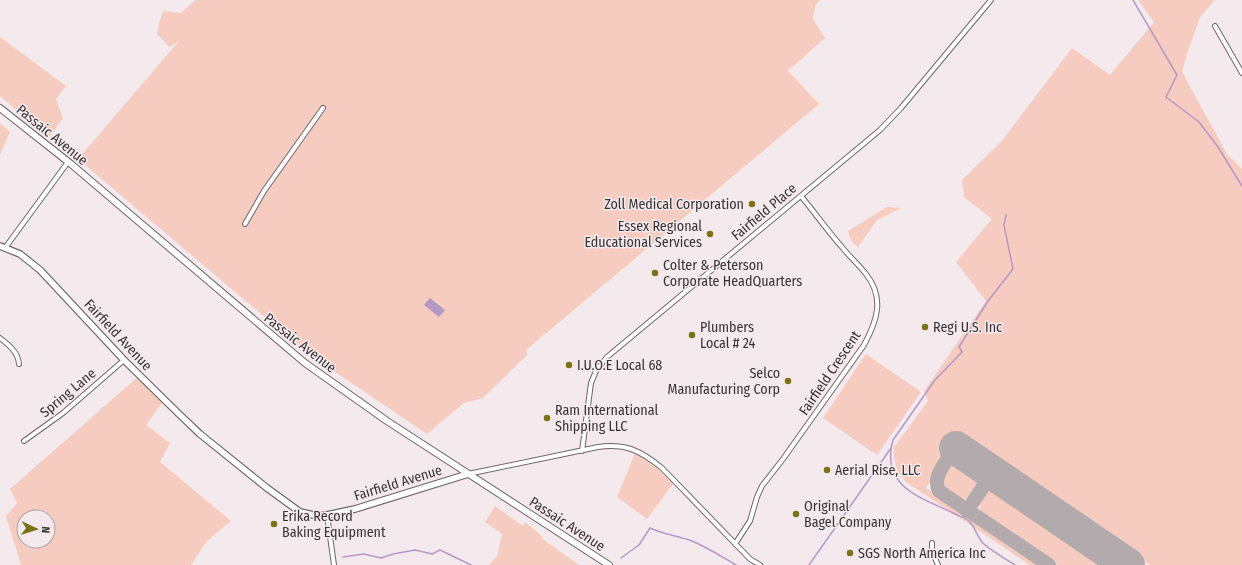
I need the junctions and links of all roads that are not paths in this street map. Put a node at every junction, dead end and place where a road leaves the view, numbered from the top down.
1 (991, 0) edge
2 (1215, 26) dead end
3 (1242, 73) edge
4 (0, 108) edge
5 (324, 108) dead end
6 (68, 162) junction
7 (801, 196) junction
8 (245, 224) dead end
9 (2, 247) edge
10 (0, 338) edge
11 (124, 360) junction
12 (19, 364) dead end
13 (24, 441) dead end
14 (582, 451) junction
15 (468, 474) junction
16 (327, 515) junction
17 (932, 543) dead end
18 (735, 544) junction
19 (334, 565) edge
20 (609, 565) edge
21 (760, 565) edge
22 (938, 565) edge

1 - 7 street, Fairfield Place
2 - 3 street
4 - 6 main road, Passaic Avenue
5 - 8 street
6 - 9 street
6 - 15 main road, Passaic Avenue
7 - 14 street, Fairfield Place
7 - 18 street, Fairfield Crescent
9 - 11 street, Fairfield Avenue
10 - 12 street
11 - 13 street, Spring Lane
11 - 16 street, Fairfield Avenue
14 - 15 street, Fairfield Avenue
14 - 18 street, Fairfield Avenue
15 - 16 street, Fairfield Avenue
15 - 20 main road, Passaic Avenue
16 - 19 street
17 - 22 street
18 - 21 street, Fairfield Avenue

